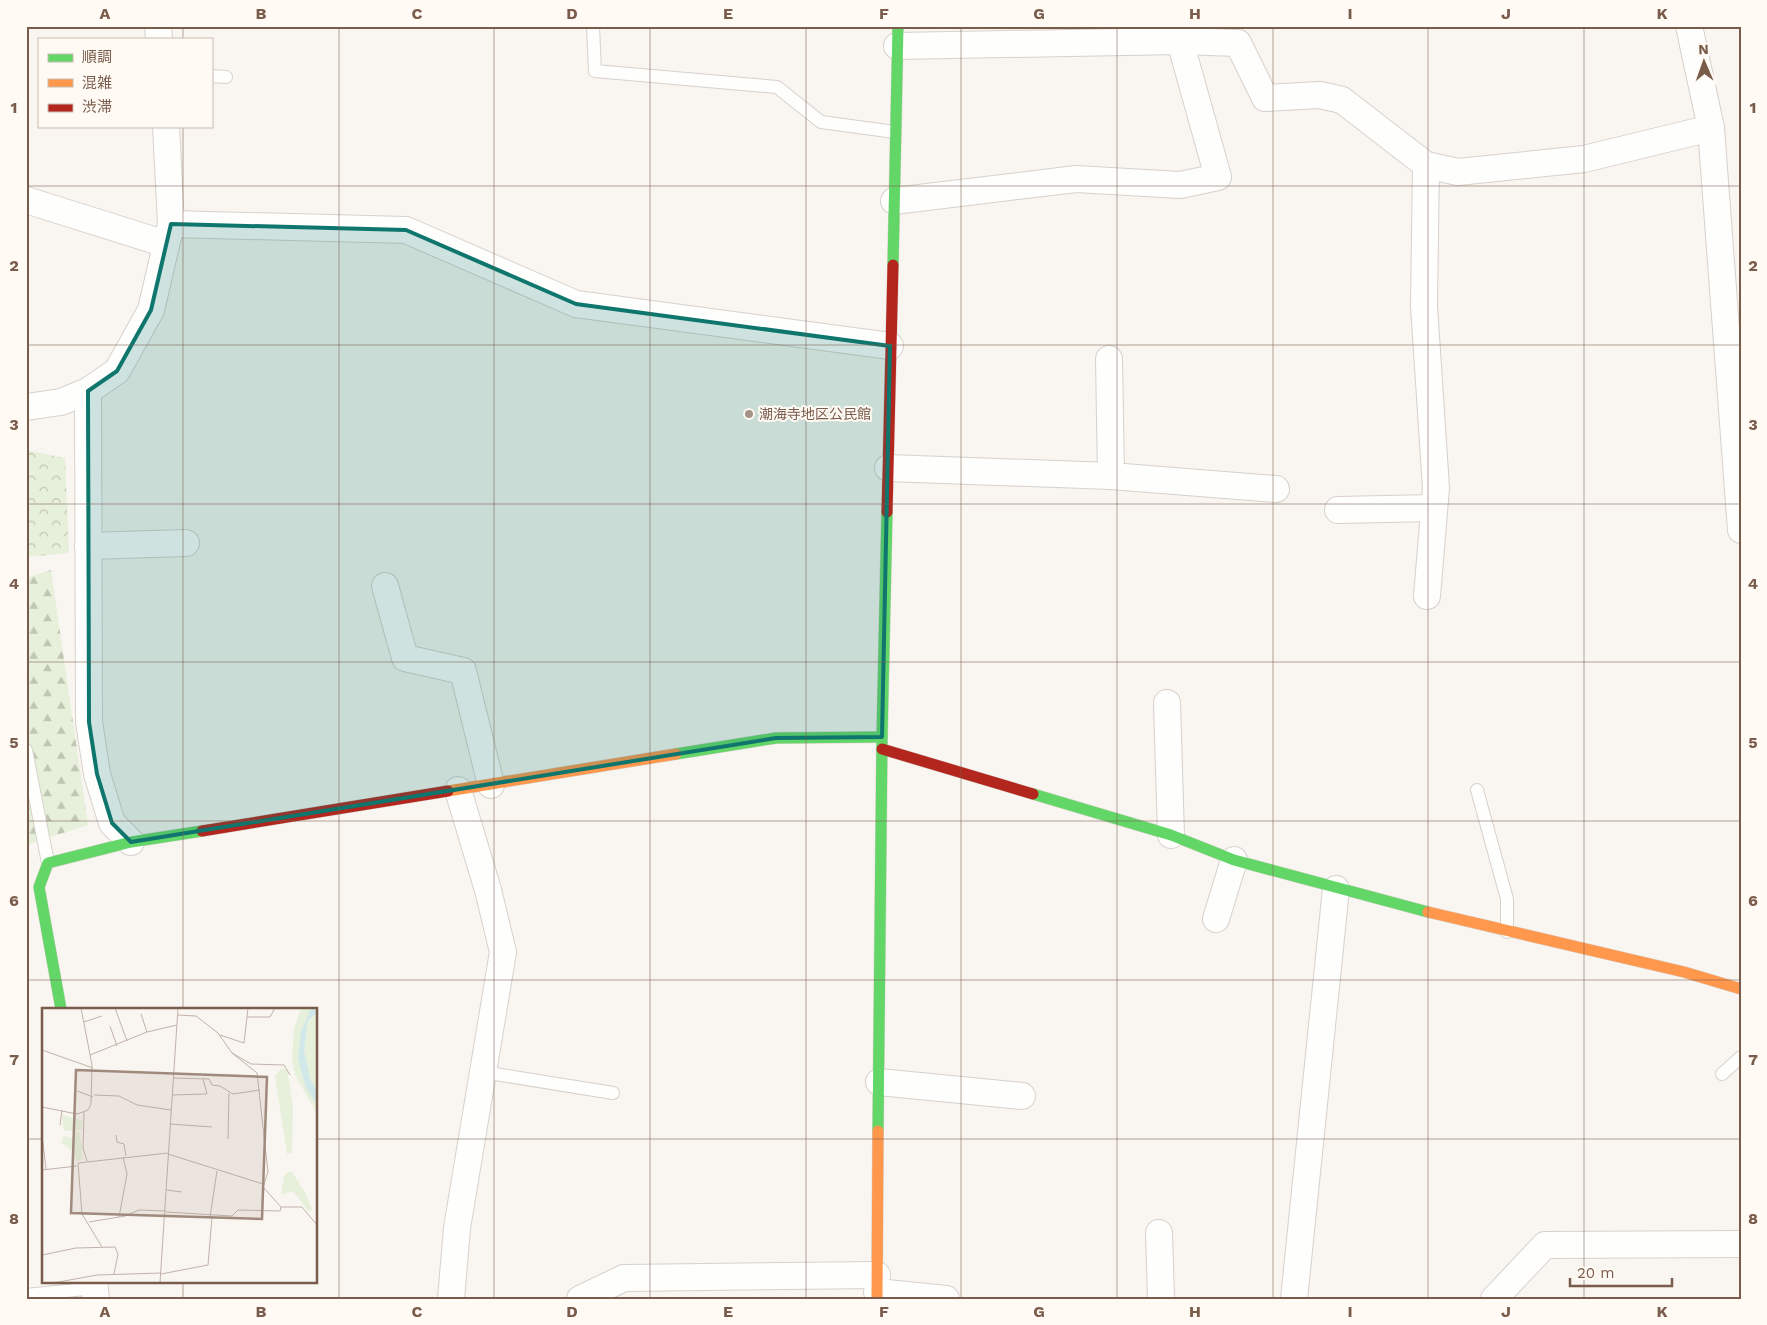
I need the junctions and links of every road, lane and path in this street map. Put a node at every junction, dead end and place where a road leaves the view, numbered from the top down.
1 (593, 26) edge
2 (1689, 26) edge
3 (897, 36) edge
4 (1180, 41) junction
5 (212, 76) edge
6 (226, 77) dead end
7 (166, 128) edge
8 (1711, 128) junction
9 (895, 132) junction
10 (1426, 165) junction
11 (26, 200) edge
12 (894, 202) junction
13 (168, 234) junction
14 (890, 346) junction
15 (1108, 359) dead end
16 (88, 391) junction
17 (26, 407) edge
18 (888, 468) junction
19 (1111, 476) junction
20 (1276, 490) dead end
21 (1434, 508) junction
22 (1338, 510) dead end
23 (1741, 530) edge
24 (186, 544) dead end
25 (88, 546) junction
26 (385, 586) dead end
27 (1427, 596) dead end
28 (1167, 703) dead end
29 (882, 743) junction
30 (26, 750) edge
31 (491, 785) junction
32 (458, 790) junction
33 (1477, 790) dead end
34 (1171, 835) junction
35 (131, 842) junction
36 (1234, 860) junction
37 (48, 863) junction
38 (32, 888) edge
39 (1336, 889) junction
40 (1216, 919) dead end
41 (1507, 932) junction
42 (1741, 989) edge
43 (61, 1008) edge
44 (1741, 1057) edge
45 (483, 1072) junction
46 (1722, 1074) dead end
47 (879, 1082) junction
48 (613, 1093) dead end
49 (1022, 1096) dead end
50 (1159, 1233) dead end
51 (1741, 1244) edge
52 (95, 1289) edge
53 (877, 1289) edge
54 (26, 1295) edge
55 (450, 1299) edge
56 (580, 1299) edge
57 (946, 1299) edge
58 (1161, 1299) edge
59 (1294, 1299) edge
60 (1494, 1299) edge

1 - 9 lane
2 - 8 street
3 - 4 street
3 - 9 street
4 - 10 street
4 - 12 street
5 - 6 lane
7 - 13 street
8 - 10 street
8 - 23 street
9 - 12 street
10 - 21 street
11 - 13 street
12 - 14 street
13 - 14 street
13 - 16 street
14 - 18 street
15 - 19 street
16 - 17 street
16 - 25 street
18 - 19 street
18 - 29 street
19 - 20 street
21 - 22 street
21 - 27 street
24 - 25 street
25 - 35 street
26 - 31 street
28 - 34 street
29 - 31 street
29 - 34 street
29 - 47 street
30 - 37 lane
31 - 32 street
32 - 35 street
32 - 45 street
33 - 41 lane
34 - 36 street
35 - 37 street
36 - 39 street
36 - 40 street
37 - 38 street
38 - 43 street
39 - 41 street
39 - 59 street
41 - 42 street
44 - 46 lane
45 - 48 lane
45 - 55 street
47 - 49 street
47 - 53 street
50 - 58 street
51 - 60 street
52 - 54 lane
53 - 56 street
53 - 57 street

